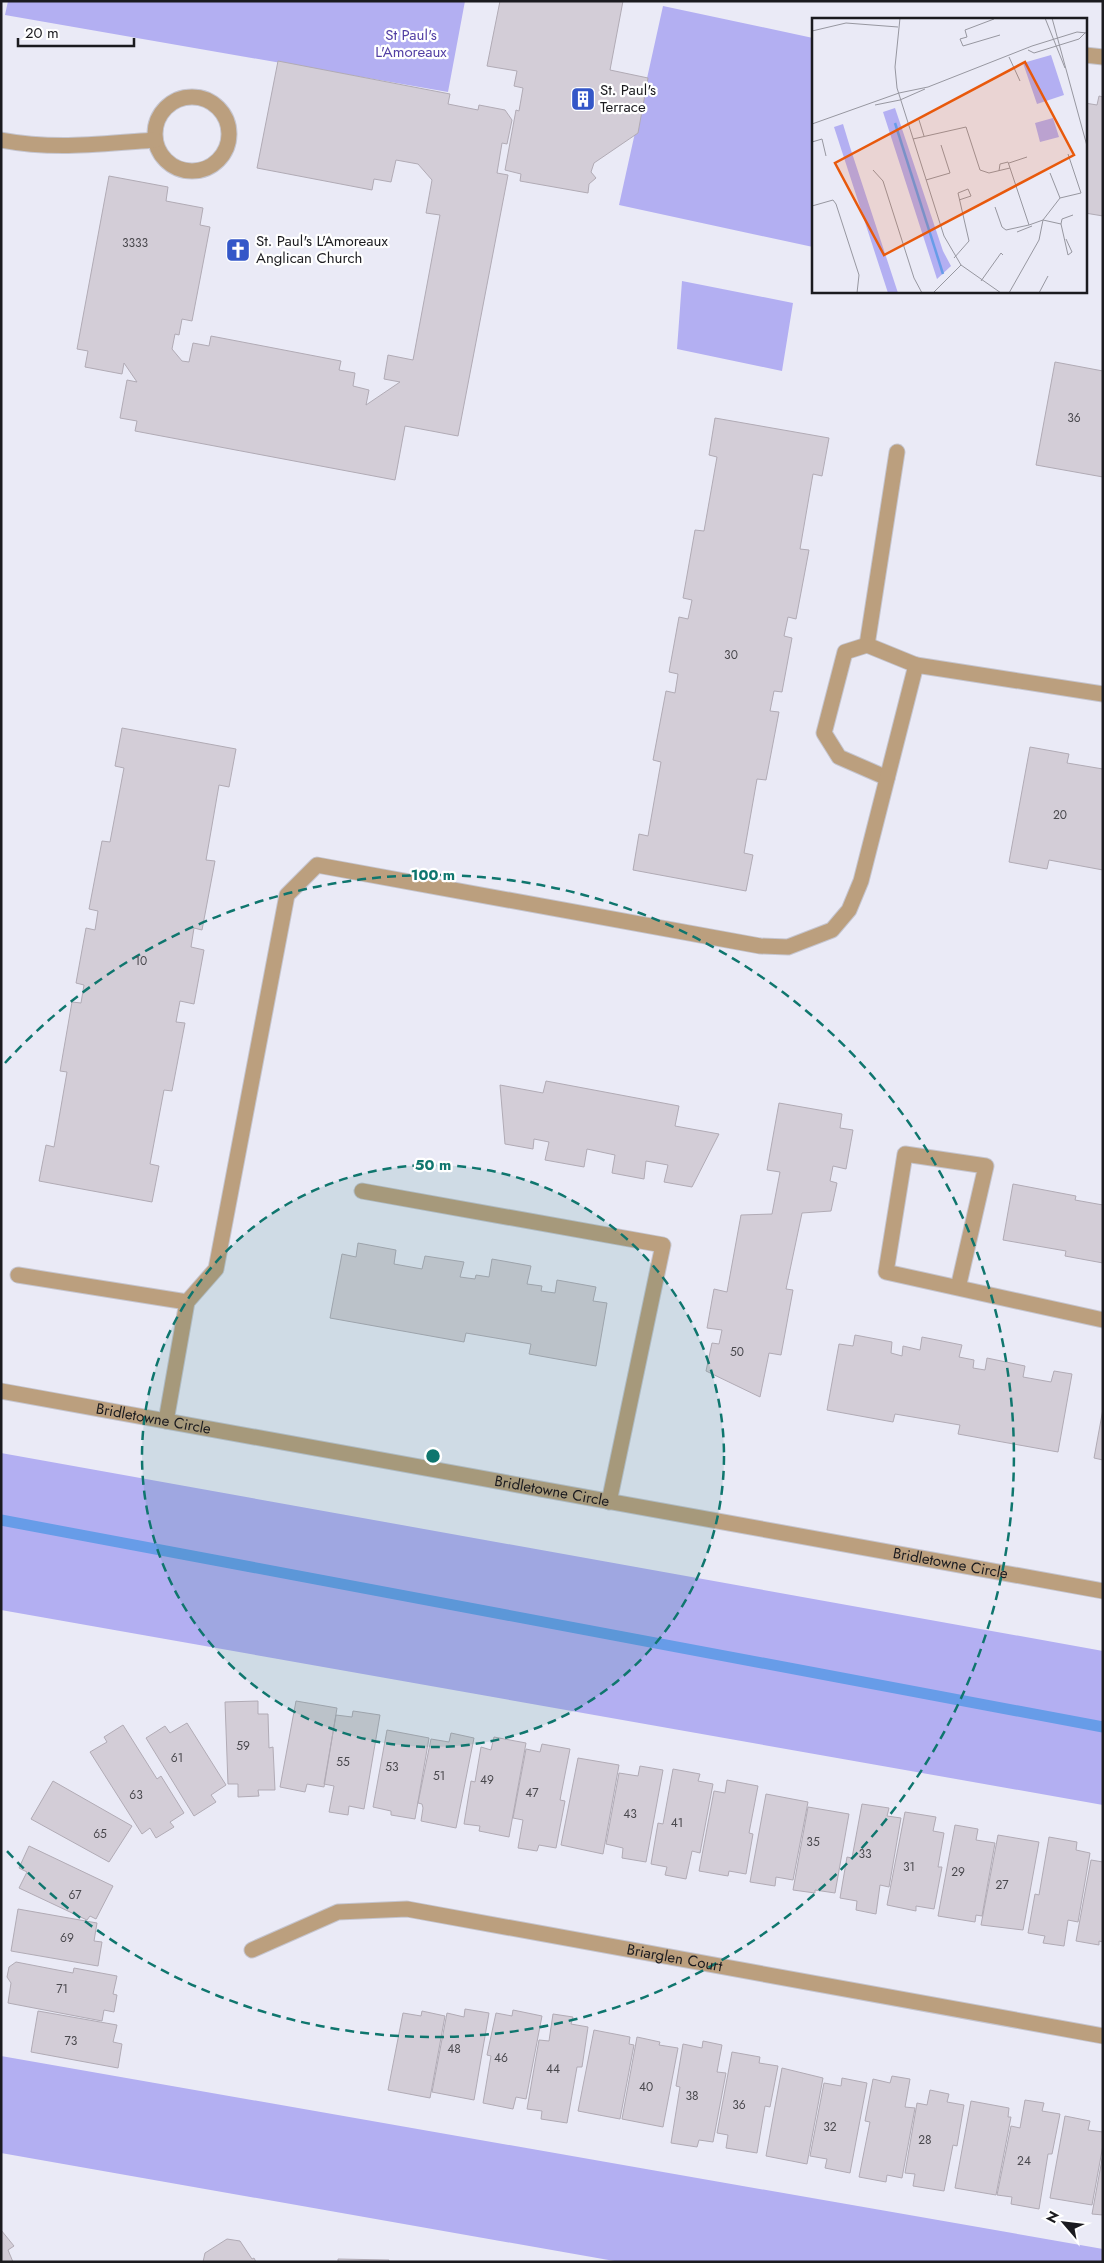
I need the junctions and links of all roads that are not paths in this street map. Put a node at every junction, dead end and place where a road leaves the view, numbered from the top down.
1 (1086, 54) edge
2 (1103, 57) edge
3 (1, 140) edge
4 (155, 140) junction
5 (897, 452) dead end
6 (868, 645) junction
7 (916, 666) junction
8 (1103, 694) edge
9 (887, 778) junction
10 (362, 1191) dead end
11 (18, 1275) dead end
12 (958, 1288) junction
13 (187, 1302) junction
14 (1103, 1320) edge
15 (1, 1391) edge
16 (166, 1421) junction
17 (609, 1502) junction
18 (1103, 1591) edge
19 (252, 1950) dead end
20 (1103, 2036) edge

1 - 2 street
3 - 4 street
4 - 4 street
5 - 6 street
6 - 7 street
6 - 9 street
7 - 8 street
7 - 9 street
9 - 13 street
10 - 17 street
11 - 13 street
12 - 12 street
12 - 14 street
13 - 16 street
15 - 16 street, Bridletowne Circle
16 - 17 street, Bridletowne Circle
17 - 18 street, Bridletowne Circle
19 - 20 street, Briarglen Court

